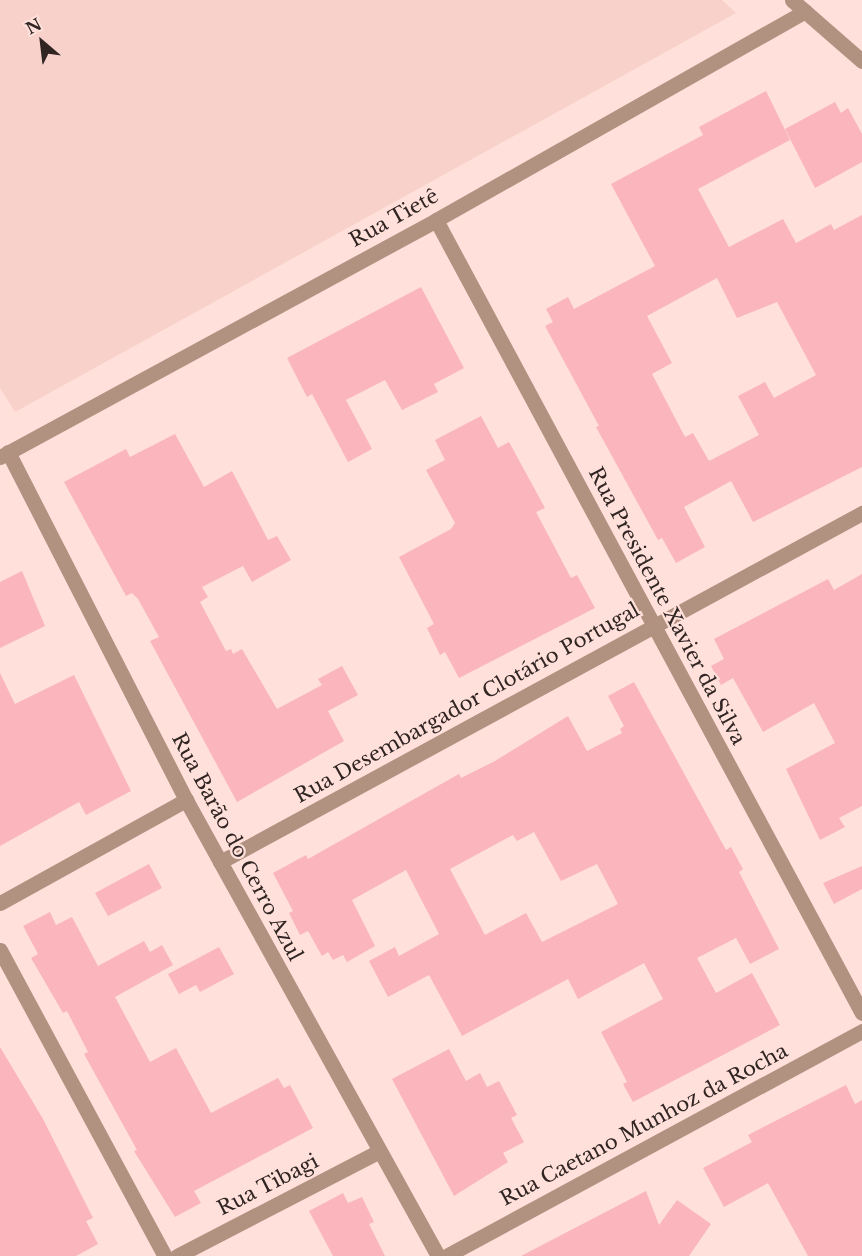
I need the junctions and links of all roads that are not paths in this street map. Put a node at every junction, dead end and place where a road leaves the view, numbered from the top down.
1 (792, 0) edge
2 (805, 11) junction
3 (862, 61) edge
4 (436, 220) junction
5 (4, 455) edge
6 (862, 513) edge
7 (654, 625) junction
8 (186, 800) junction
9 (220, 862) junction
10 (0, 903) edge
11 (0, 950) edge
12 (862, 1013) edge
13 (862, 1031) edge
14 (378, 1152) junction
15 (165, 1256) edge
16 (177, 1256) edge
17 (438, 1256) edge
18 (446, 1256) edge

1 - 2 street
2 - 3 street
2 - 4 street, Rua Tietê
4 - 5 street, Rua Tietê
4 - 7 street, Rua Presidente Xavier da Silva
5 - 8 street, Rua Barão do Cerro Azul
6 - 7 street, Rua Desembargador Clotário Portugal
7 - 9 street, Rua Desembargador Clotário Portugal
7 - 12 street, Rua Presidente Xavier da Silva
8 - 9 street, Rua Barão do Cerro Azul
8 - 10 street
9 - 14 street, Rua Barão do Cerro Azul
11 - 15 street
13 - 18 street, Rua Caetano Munhoz da Rocha
14 - 16 street, Rua Tibagi
14 - 17 street, Rua Barão do Cerro Azul

